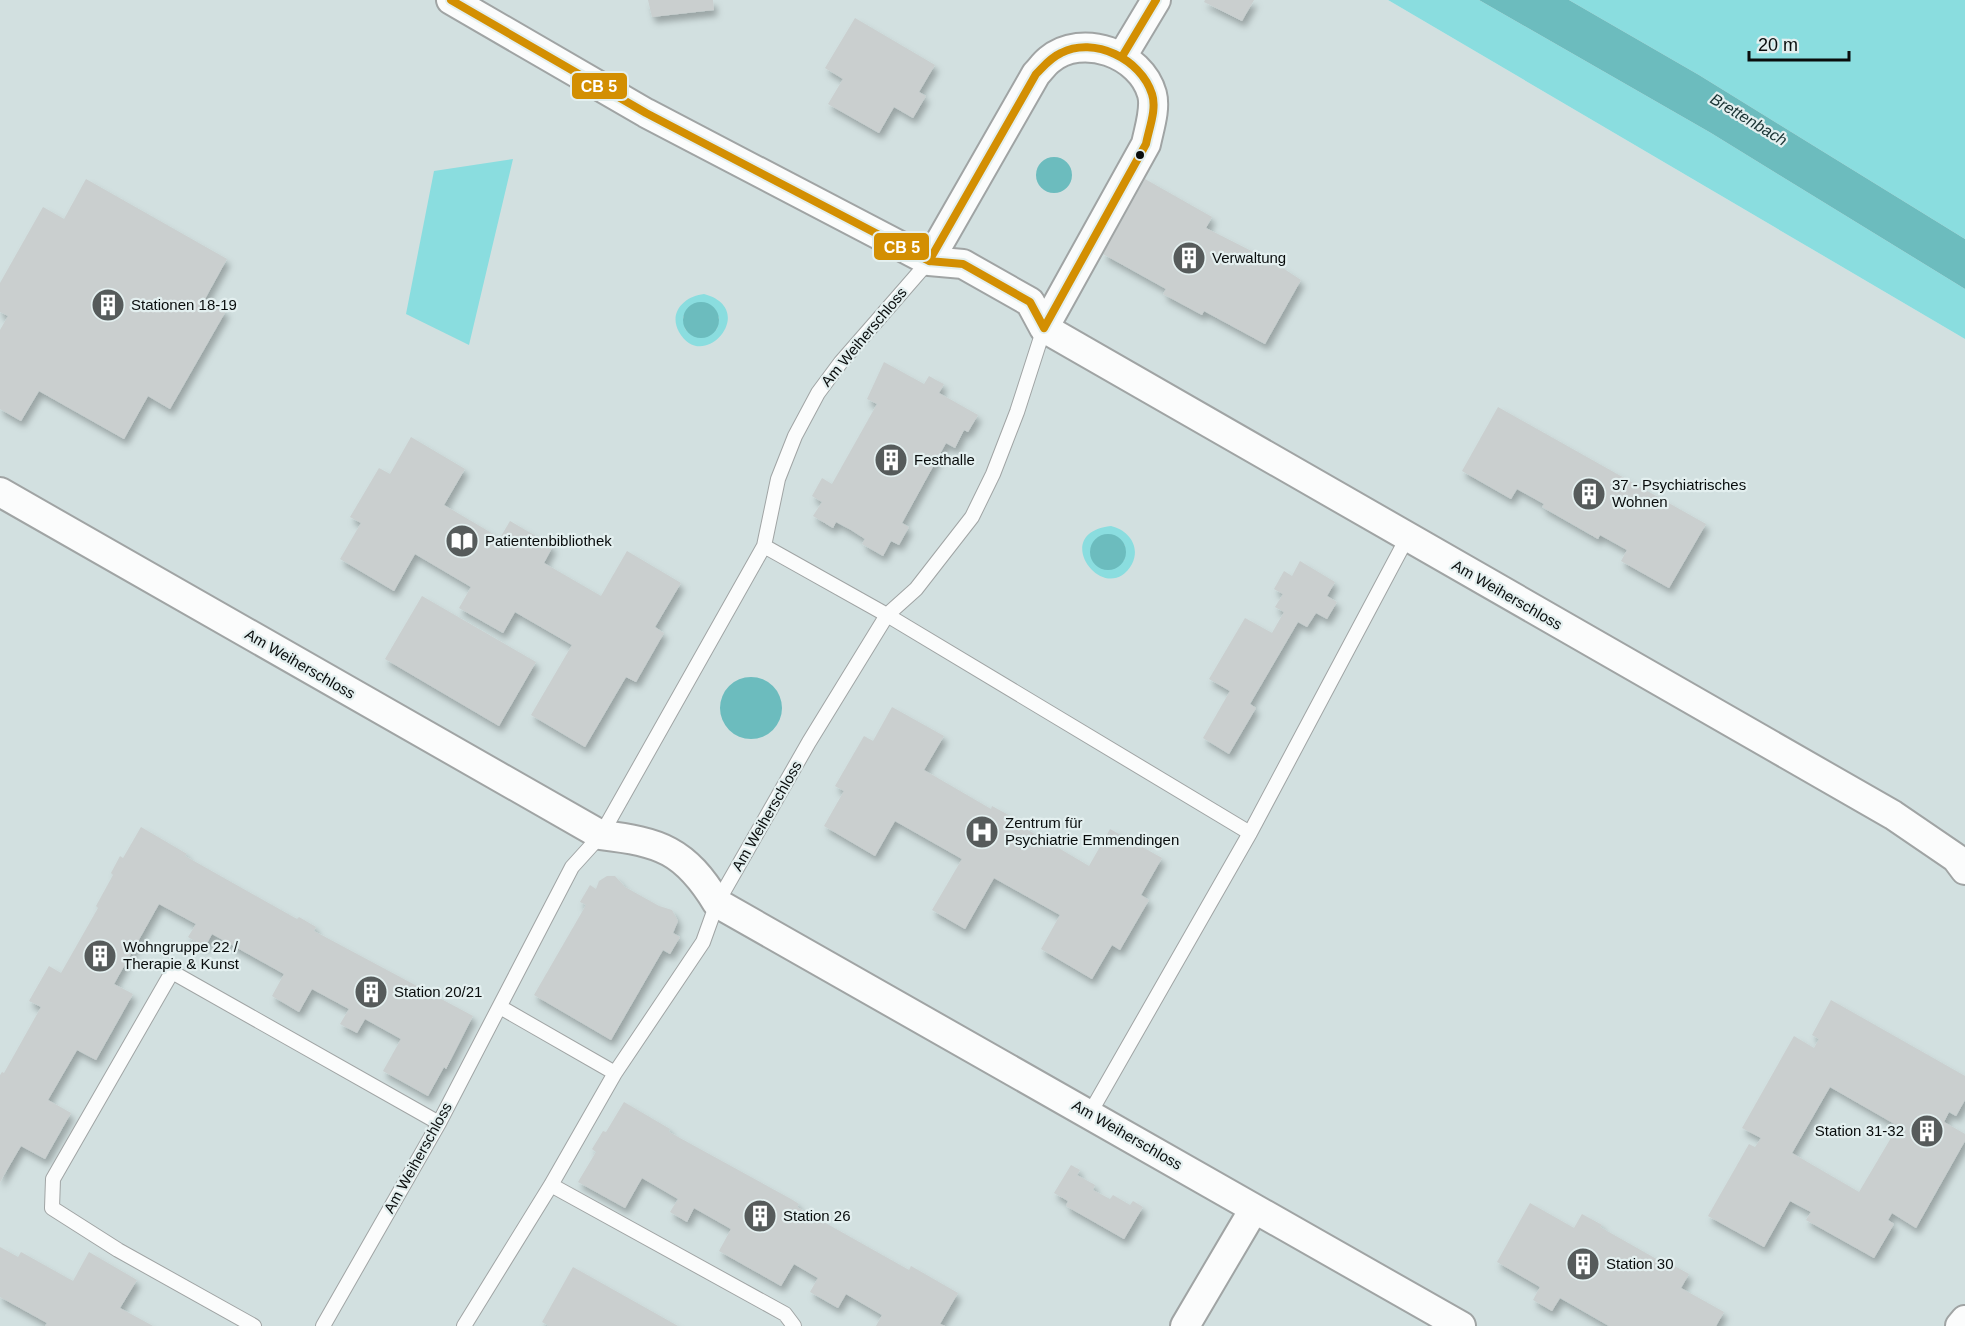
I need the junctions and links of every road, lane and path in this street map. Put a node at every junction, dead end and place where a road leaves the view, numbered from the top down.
1 (451, 0) edge
2 (1156, 0) edge
3 (1123, 56) junction
4 (929, 261) junction
5 (1044, 328) junction
6 (0, 492) edge
7 (1407, 538) junction
8 (764, 546) junction
9 (887, 615) junction
10 (1250, 833) junction
11 (600, 835) junction
12 (1965, 870) edge
13 (717, 903) junction
14 (500, 1007) junction
15 (615, 1072) junction
16 (1090, 1113) junction
17 (439, 1123) junction
18 (551, 1185) junction
19 (1254, 1209) junction
20 (1965, 1320) edge
21 (254, 1326) edge
22 (323, 1326) edge
23 (464, 1326) edge
24 (794, 1326) edge
25 (1185, 1326) edge
26 (1461, 1326) edge
27 (1960, 1326) edge

1 - 4 street
2 - 3 street
3 - 4 street, Am Weiherschloss
3 - 5 street, Am Weiherschloss
4 - 5 street
4 - 8 lane, Am Weiherschloss
5 - 7 street, Am Weiherschloss
5 - 9 lane, Am Weiherschloss
6 - 11 street, Am Weiherschloss
7 - 10 lane
7 - 12 street, Am Weiherschloss
8 - 9 lane
8 - 11 lane, Am Weiherschloss
9 - 10 lane
9 - 13 lane, Am Weiherschloss
10 - 16 lane
11 - 13 street, Am Weiherschloss
11 - 14 lane, Am Weiherschloss
13 - 15 lane, Am Weiherschloss
13 - 16 street, Am Weiherschloss
14 - 15 lane
14 - 17 lane, Am Weiherschloss
15 - 18 lane, Am Weiherschloss
16 - 19 street, Am Weiherschloss
17 - 21 lane
17 - 22 lane, Am Weiherschloss
18 - 23 lane, Am Weiherschloss
18 - 24 lane
19 - 25 street
19 - 26 street, Am Weiherschloss
20 - 27 street

